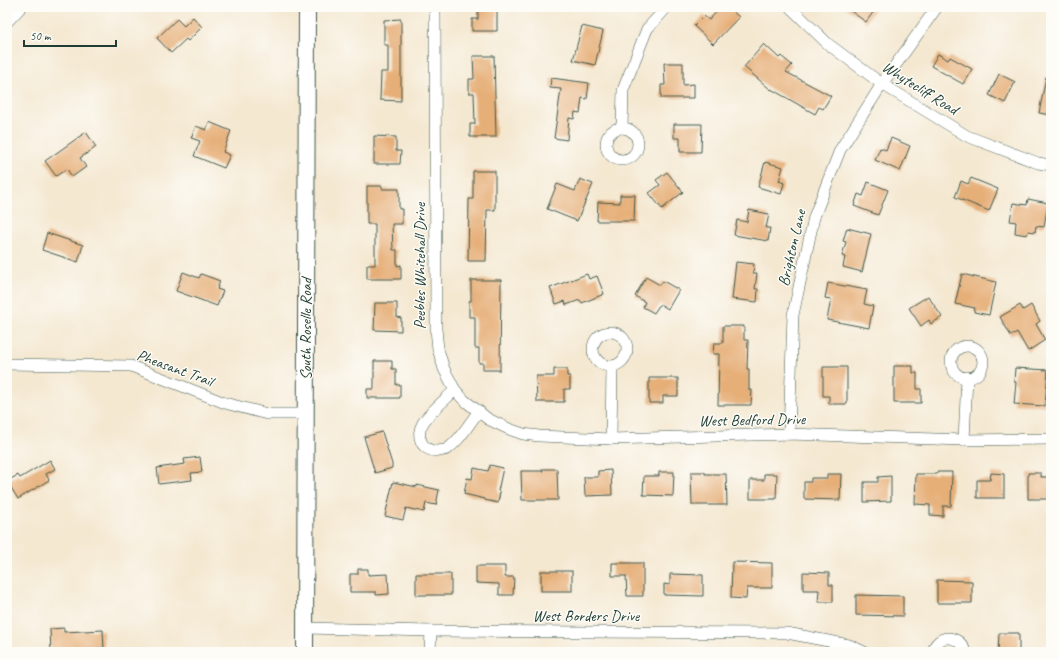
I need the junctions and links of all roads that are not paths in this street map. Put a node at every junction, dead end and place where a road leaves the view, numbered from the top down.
1 (21, 7) edge
2 (307, 7) edge
3 (435, 7) edge
4 (667, 7) edge
5 (790, 7) edge
6 (937, 7) edge
7 (7, 22) edge
8 (882, 84) junction
9 (622, 128) dead end
10 (1051, 164) edge
11 (7, 364) edge
12 (612, 366) dead end
13 (967, 377) dead end
14 (455, 390) junction
15 (464, 400) joint
16 (479, 411) junction
17 (306, 414) junction
18 (789, 434) junction
19 (611, 439) junction
20 (1051, 439) edge
21 (964, 440) junction
22 (305, 628) junction
23 (431, 632) junction
24 (305, 652) edge
25 (430, 652) edge
26 (864, 652) edge
27 (933, 652) edge
28 (966, 652) edge

1 - 7 street
2 - 17 main road, South Roselle Road
3 - 14 street, Peebles Whitehall Drive
4 - 9 street
5 - 8 street, Whytecliff Road
6 - 8 street, Brighton Lane
8 - 10 street, Whytecliff Road
8 - 18 street, Brighton Lane
11 - 17 street, Pheasant Trail
12 - 19 street
13 - 21 street
14 - 15 street, Peebles Whitehall Drive
14 - 16 street
15 - 16 street, West Bedford Drive
16 - 19 street, West Bedford Drive
17 - 22 main road, South Roselle Road
18 - 19 street, West Bedford Drive
18 - 21 street, West Bedford Drive
20 - 21 street, West Bedford Drive
22 - 23 street, West Borders Drive
22 - 24 main road, South Roselle Road
23 - 25 street
23 - 26 street, West Borders Drive
27 - 28 street

